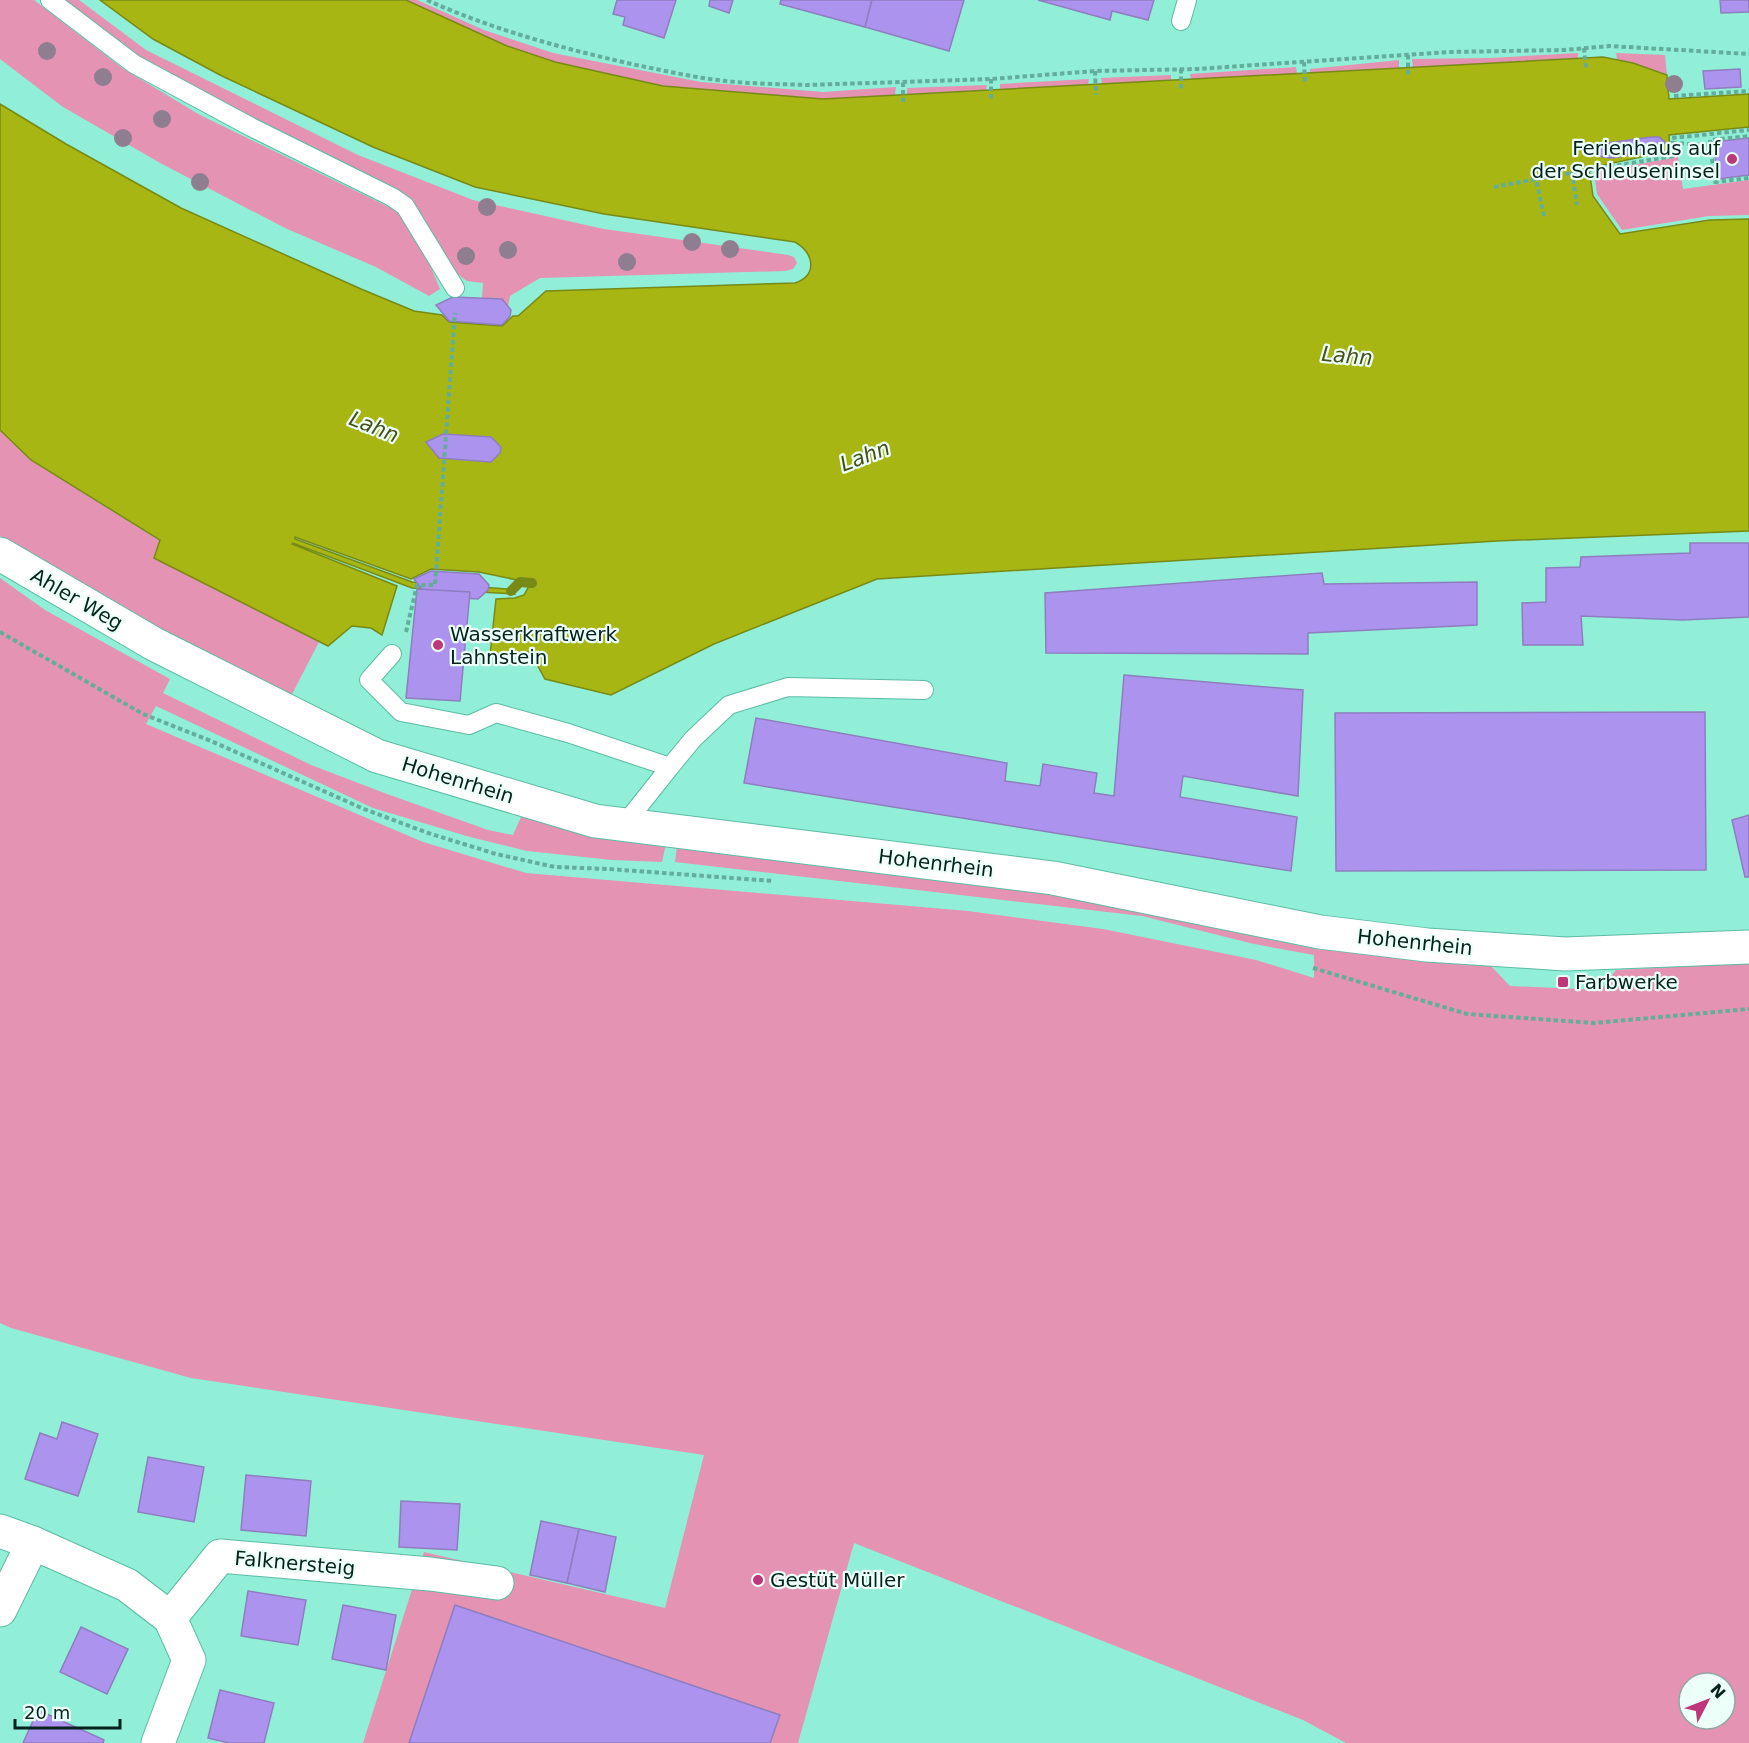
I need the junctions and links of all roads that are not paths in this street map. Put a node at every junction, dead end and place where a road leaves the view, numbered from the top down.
1 (50, 0) edge
2 (1187, 0) edge
3 (1181, 21) dead end
4 (455, 297) road end
5 (0, 554) edge
6 (154, 644) joint
7 (392, 654) road end
8 (924, 690) dead end
9 (670, 767) junction
10 (624, 825) junction
11 (1749, 947) edge
12 (0, 1530) edge
13 (33, 1543) junction
14 (497, 1583) dead end
15 (0, 1610) edge
16 (170, 1618) junction
17 (158, 1743) edge

1 - 4 lane
2 - 3 lane
5 - 6 street, Ahler Weg
6 - 10 street, Hohenrhein
7 - 9 lane
8 - 9 lane
9 - 10 lane
10 - 11 street, Hohenrhein
12 - 13 street
13 - 15 street
13 - 16 street
14 - 16 street, Falknersteig
16 - 17 street

